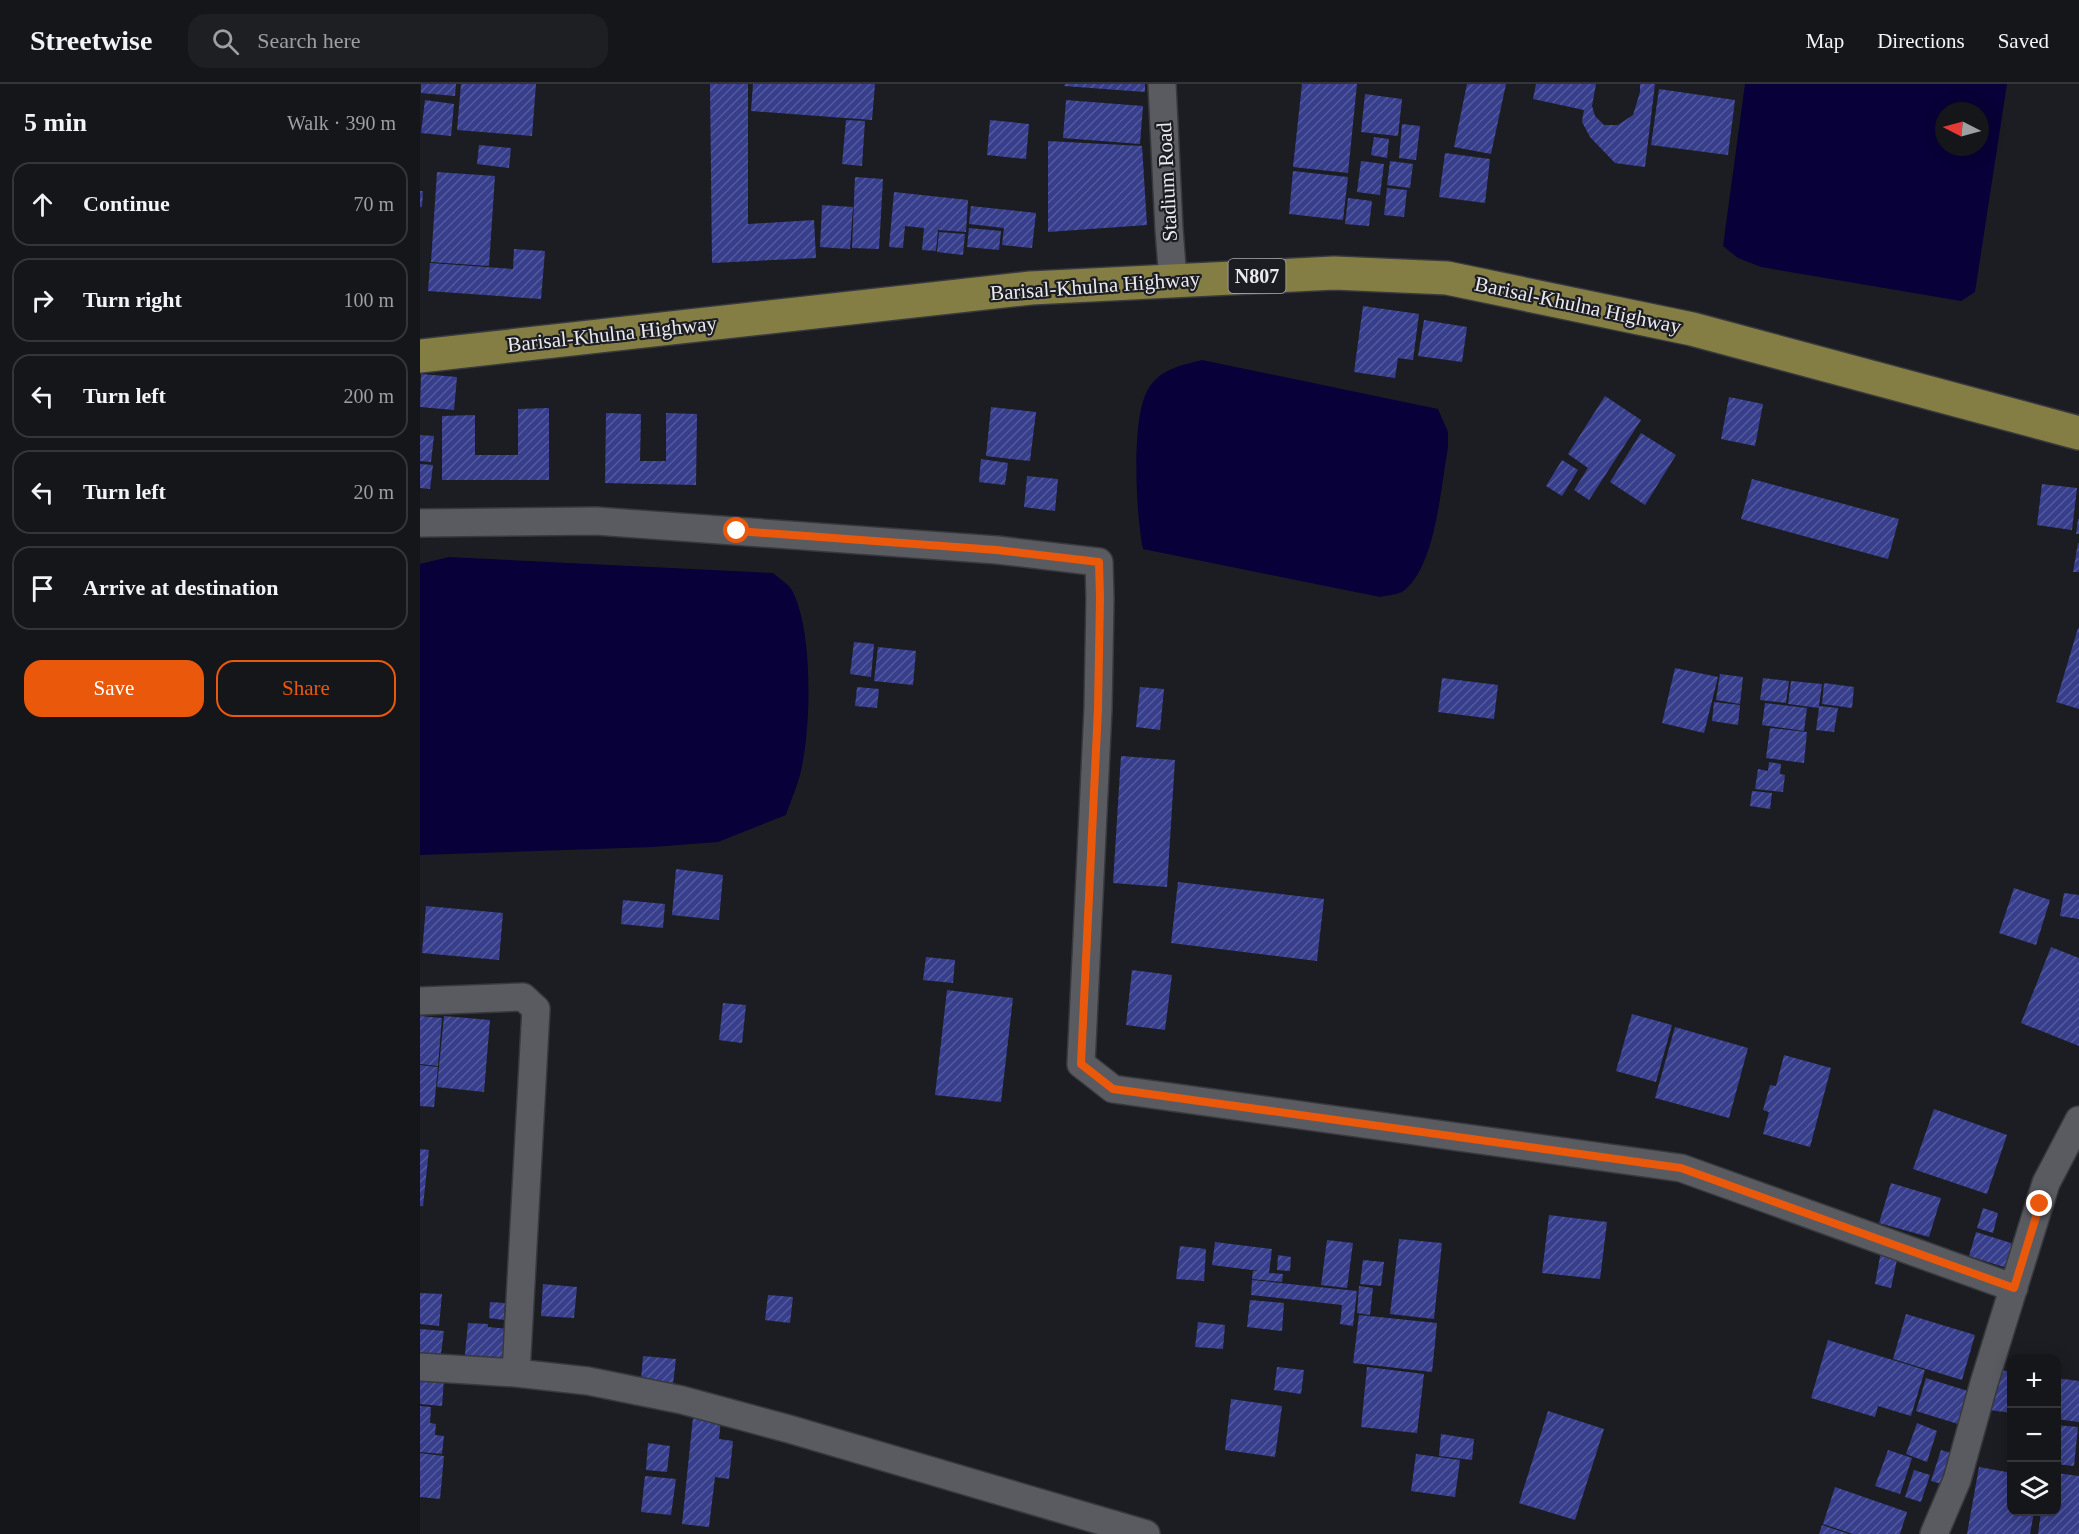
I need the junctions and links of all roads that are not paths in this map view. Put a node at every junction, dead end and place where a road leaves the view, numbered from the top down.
1 (1162, 84) edge
2 (1173, 280) junction
3 (420, 356) edge
4 (2079, 433) edge
5 (420, 523) edge
6 (420, 1001) edge
7 (2079, 1120) edge
8 (2014, 1288) junction
9 (420, 1367) edge
10 (516, 1373) junction
11 (1146, 1534) edge
12 (1934, 1534) edge

1 - 2 street, Stadium Road
2 - 3 highway, Barisal-Khulna Highway / N807
2 - 4 highway, Barisal-Khulna Highway / N807
5 - 8 street
6 - 10 street
7 - 8 street
8 - 12 street
9 - 10 street
10 - 11 street

